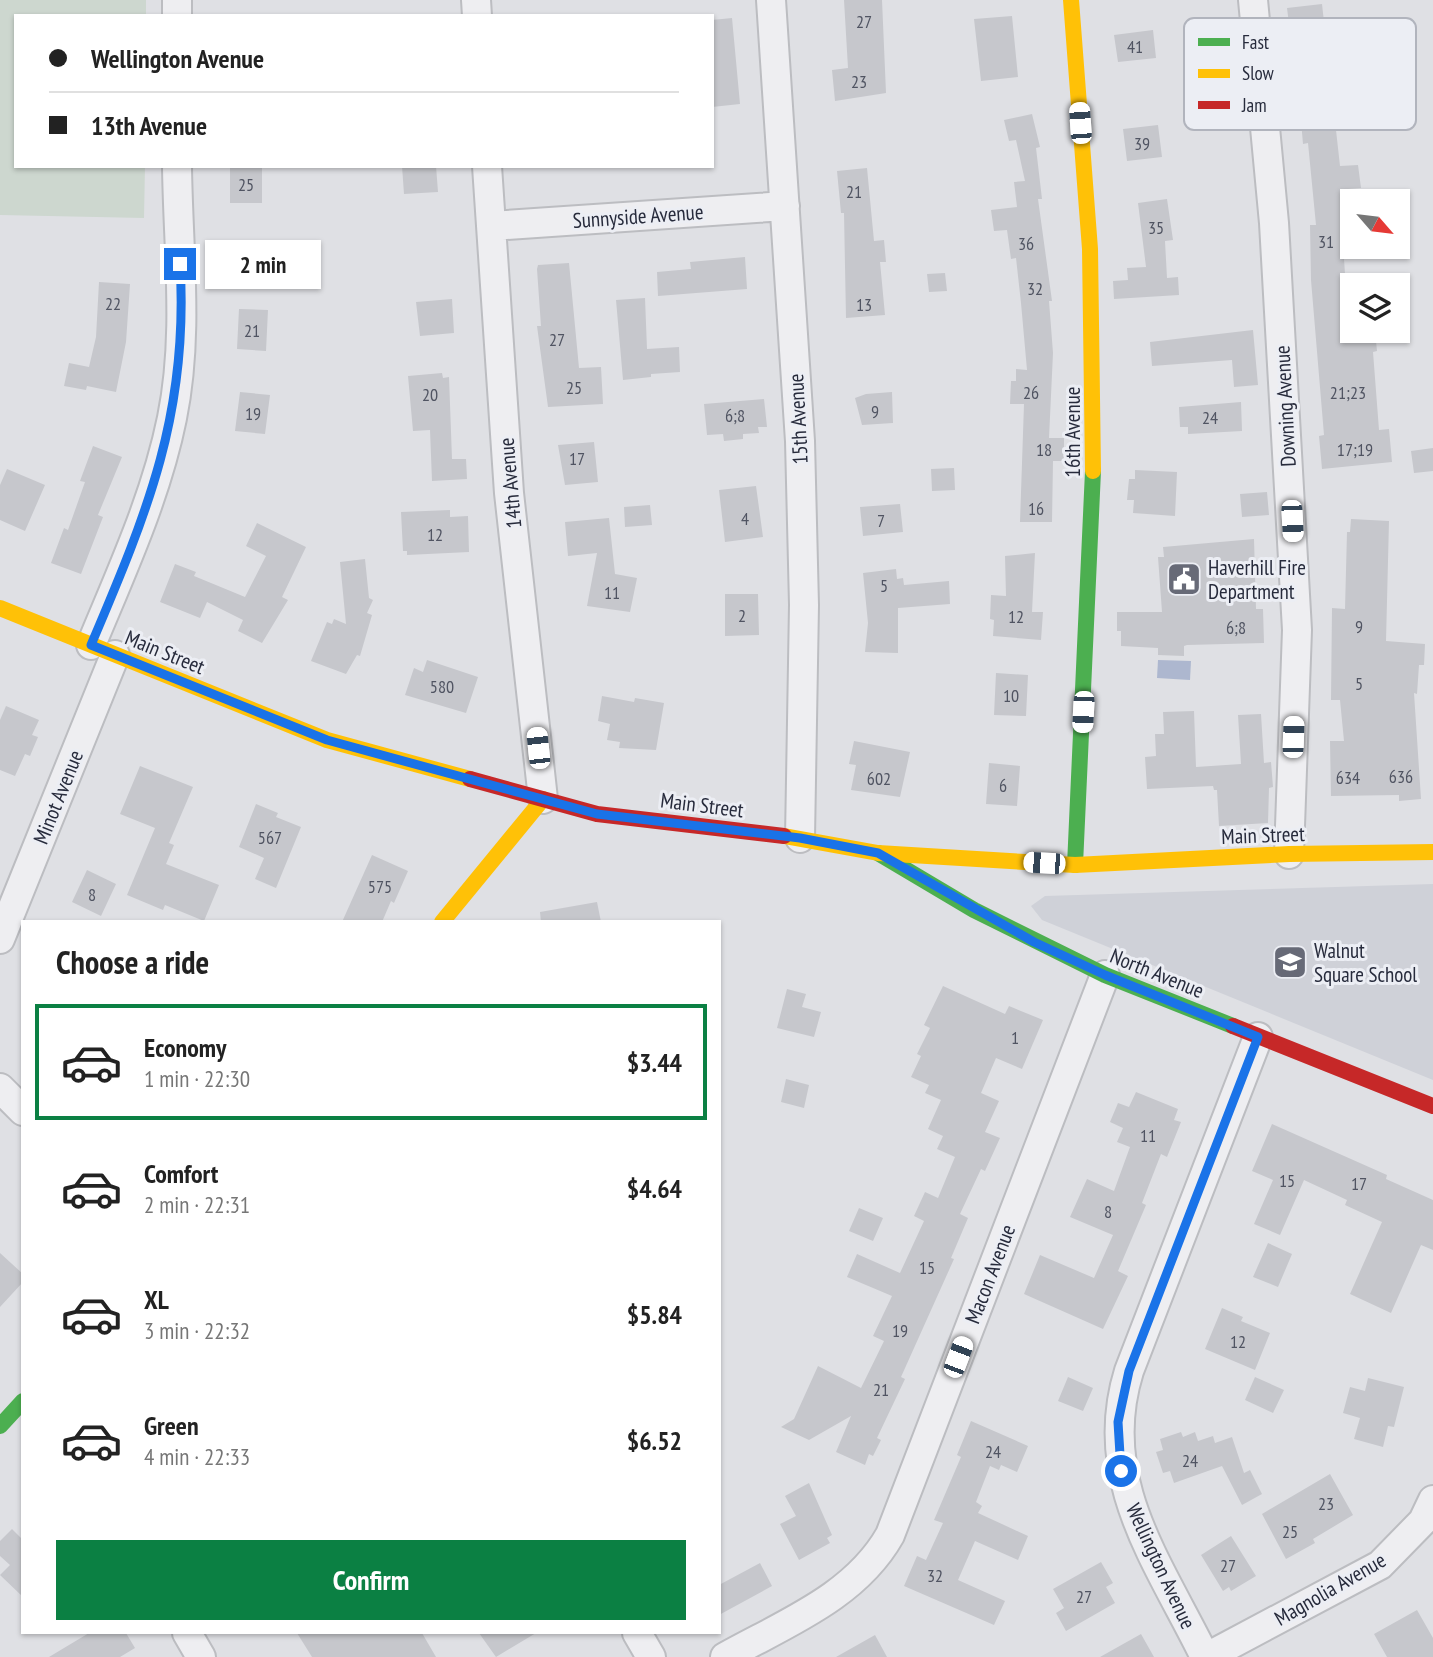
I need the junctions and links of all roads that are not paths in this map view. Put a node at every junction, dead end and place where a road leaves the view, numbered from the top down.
1 (771, 0) edge
2 (1071, 0) edge
3 (1253, 0) edge
4 (1255, 18) edge
5 (1265, 130) edge
6 (177, 168) edge
7 (487, 168) edge
8 (785, 206) junction
9 (491, 226) junction
10 (0, 608) edge
11 (103, 650) junction
12 (543, 799) junction
13 (800, 838) junction
14 (1433, 852) edge
15 (878, 853) junction
16 (1289, 854) junction
17 (1075, 865) junction
18 (444, 920) edge
19 (0, 939) edge
20 (1105, 975) junction
21 (1258, 1037) junction
22 (0, 1088) edge
23 (1433, 1106) edge
24 (21, 1109) edge
25 (21, 1403) edge
26 (0, 1426) edge
27 (1433, 1500) edge
28 (188, 1634) edge
29 (638, 1634) edge
30 (201, 1657) edge
31 (651, 1657) edge
32 (724, 1657) edge
33 (1206, 1657) edge

1 - 8 street, 15th Avenue
2 - 17 main road, 16th Avenue
3 - 4 street, Downing Avenue
5 - 16 street, Downing Avenue
6 - 11 street, Minot Avenue
7 - 9 street, 14th Avenue
8 - 9 street, Sunnyside Avenue
8 - 13 street, 15th Avenue
9 - 12 street, 14th Avenue
10 - 11 main road, Main Street
11 - 12 main road, Main Street
11 - 19 street, Minot Avenue
12 - 13 main road, Main Street
12 - 18 main road
13 - 15 main road, Main Street
14 - 16 main road, Main Street
15 - 17 main road, Main Street
15 - 20 main road, North Avenue
16 - 17 main road, Main Street
20 - 21 main road, North Avenue
20 - 32 street, Macon Avenue
21 - 23 main road, North Avenue
21 - 33 street, Wellington Avenue
22 - 24 street
25 - 26 main road
27 - 33 street, Magnolia Avenue
28 - 30 street
29 - 31 street

